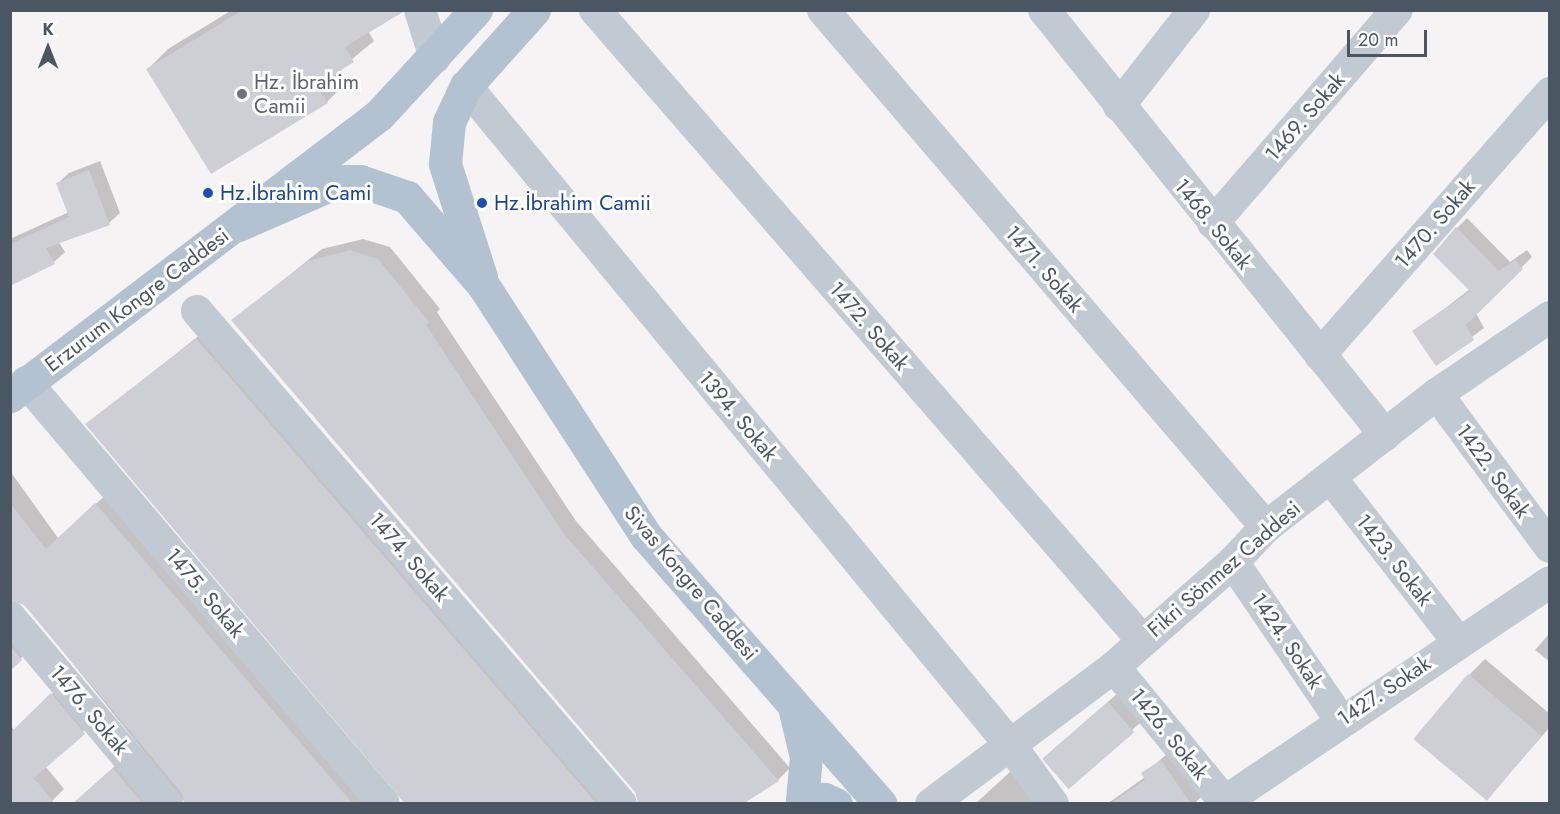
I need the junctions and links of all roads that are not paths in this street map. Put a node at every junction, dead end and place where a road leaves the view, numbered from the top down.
1 (420, 10) edge
2 (476, 10) edge
3 (534, 10) edge
4 (595, 10) edge
5 (823, 10) edge
6 (1044, 10) edge
7 (1194, 10) edge
8 (1397, 10) edge
9 (435, 58) junction
10 (466, 86) junction
11 (1550, 93) edge
12 (1119, 106) junction
13 (1213, 223) junction
14 (238, 225) junction
15 (483, 285) junction
16 (197, 311) dead end
17 (1550, 317) edge
18 (1320, 355) junction
19 (16, 389) edge
20 (1437, 394) junction
21 (1385, 435) junction
22 (1331, 478) junction
23 (1266, 527) junction
24 (1550, 547) edge
25 (1233, 562) junction
26 (1550, 582) edge
27 (10, 617) edge
28 (1143, 641) junction
29 (1458, 642) junction
30 (1114, 667) junction
31 (793, 704) junction
32 (1341, 721) junction
33 (1011, 746) junction
34 (800, 802) edge
35 (1222, 802) edge
36 (167, 804) edge
37 (384, 804) edge
38 (621, 804) edge
39 (837, 804) edge
40 (881, 804) edge
41 (931, 804) edge
42 (1053, 804) edge

1 - 9 street
2 - 9 main road, Erzurum Kongre Caddesi
3 - 10 main road
4 - 28 street, 1472. Sokak
5 - 23 street, 1471. Sokak
6 - 12 street, 1468. Sokak
7 - 12 street
8 - 13 street, 1469. Sokak
9 - 14 main road, Erzurum Kongre Caddesi
10 - 15 main road, Sivas Kongre Caddesi
10 - 33 street, 1394. Sokak
11 - 18 street, 1470. Sokak
12 - 13 street, 1468. Sokak
13 - 18 street, 1468. Sokak
14 - 15 main road, Sivas Kongre Caddesi
14 - 19 main road, Erzurum Kongre Caddesi
15 - 31 main road, Sivas Kongre Caddesi
16 - 38 street, 1474. Sokak
17 - 20 street, Fikri Sönmez Caddesi
18 - 21 street, 1468. Sokak
19 - 37 street, 1475. Sokak
20 - 21 street, Fikri Sönmez Caddesi
20 - 24 street, 1422. Sokak
21 - 22 street, Fikri Sönmez Caddesi
22 - 23 street, Fikri Sönmez Caddesi
22 - 29 street, 1423. Sokak
23 - 25 street, Fikri Sönmez Caddesi
25 - 28 street, Fikri Sönmez Caddesi
25 - 32 street, 1424. Sokak
26 - 29 street, 1427. Sokak
27 - 36 street, 1476. Sokak
28 - 30 street, Fikri Sönmez Caddesi
29 - 32 street, 1427. Sokak
30 - 33 street, Fikri Sönmez Caddesi
30 - 35 street, 1426. Sokak
31 - 34 main road
31 - 40 main road, Sivas Kongre Caddesi
32 - 35 street, 1427. Sokak
33 - 41 street, Fikri Sönmez Caddesi
33 - 42 street, 1394. Sokak
34 - 39 main road

